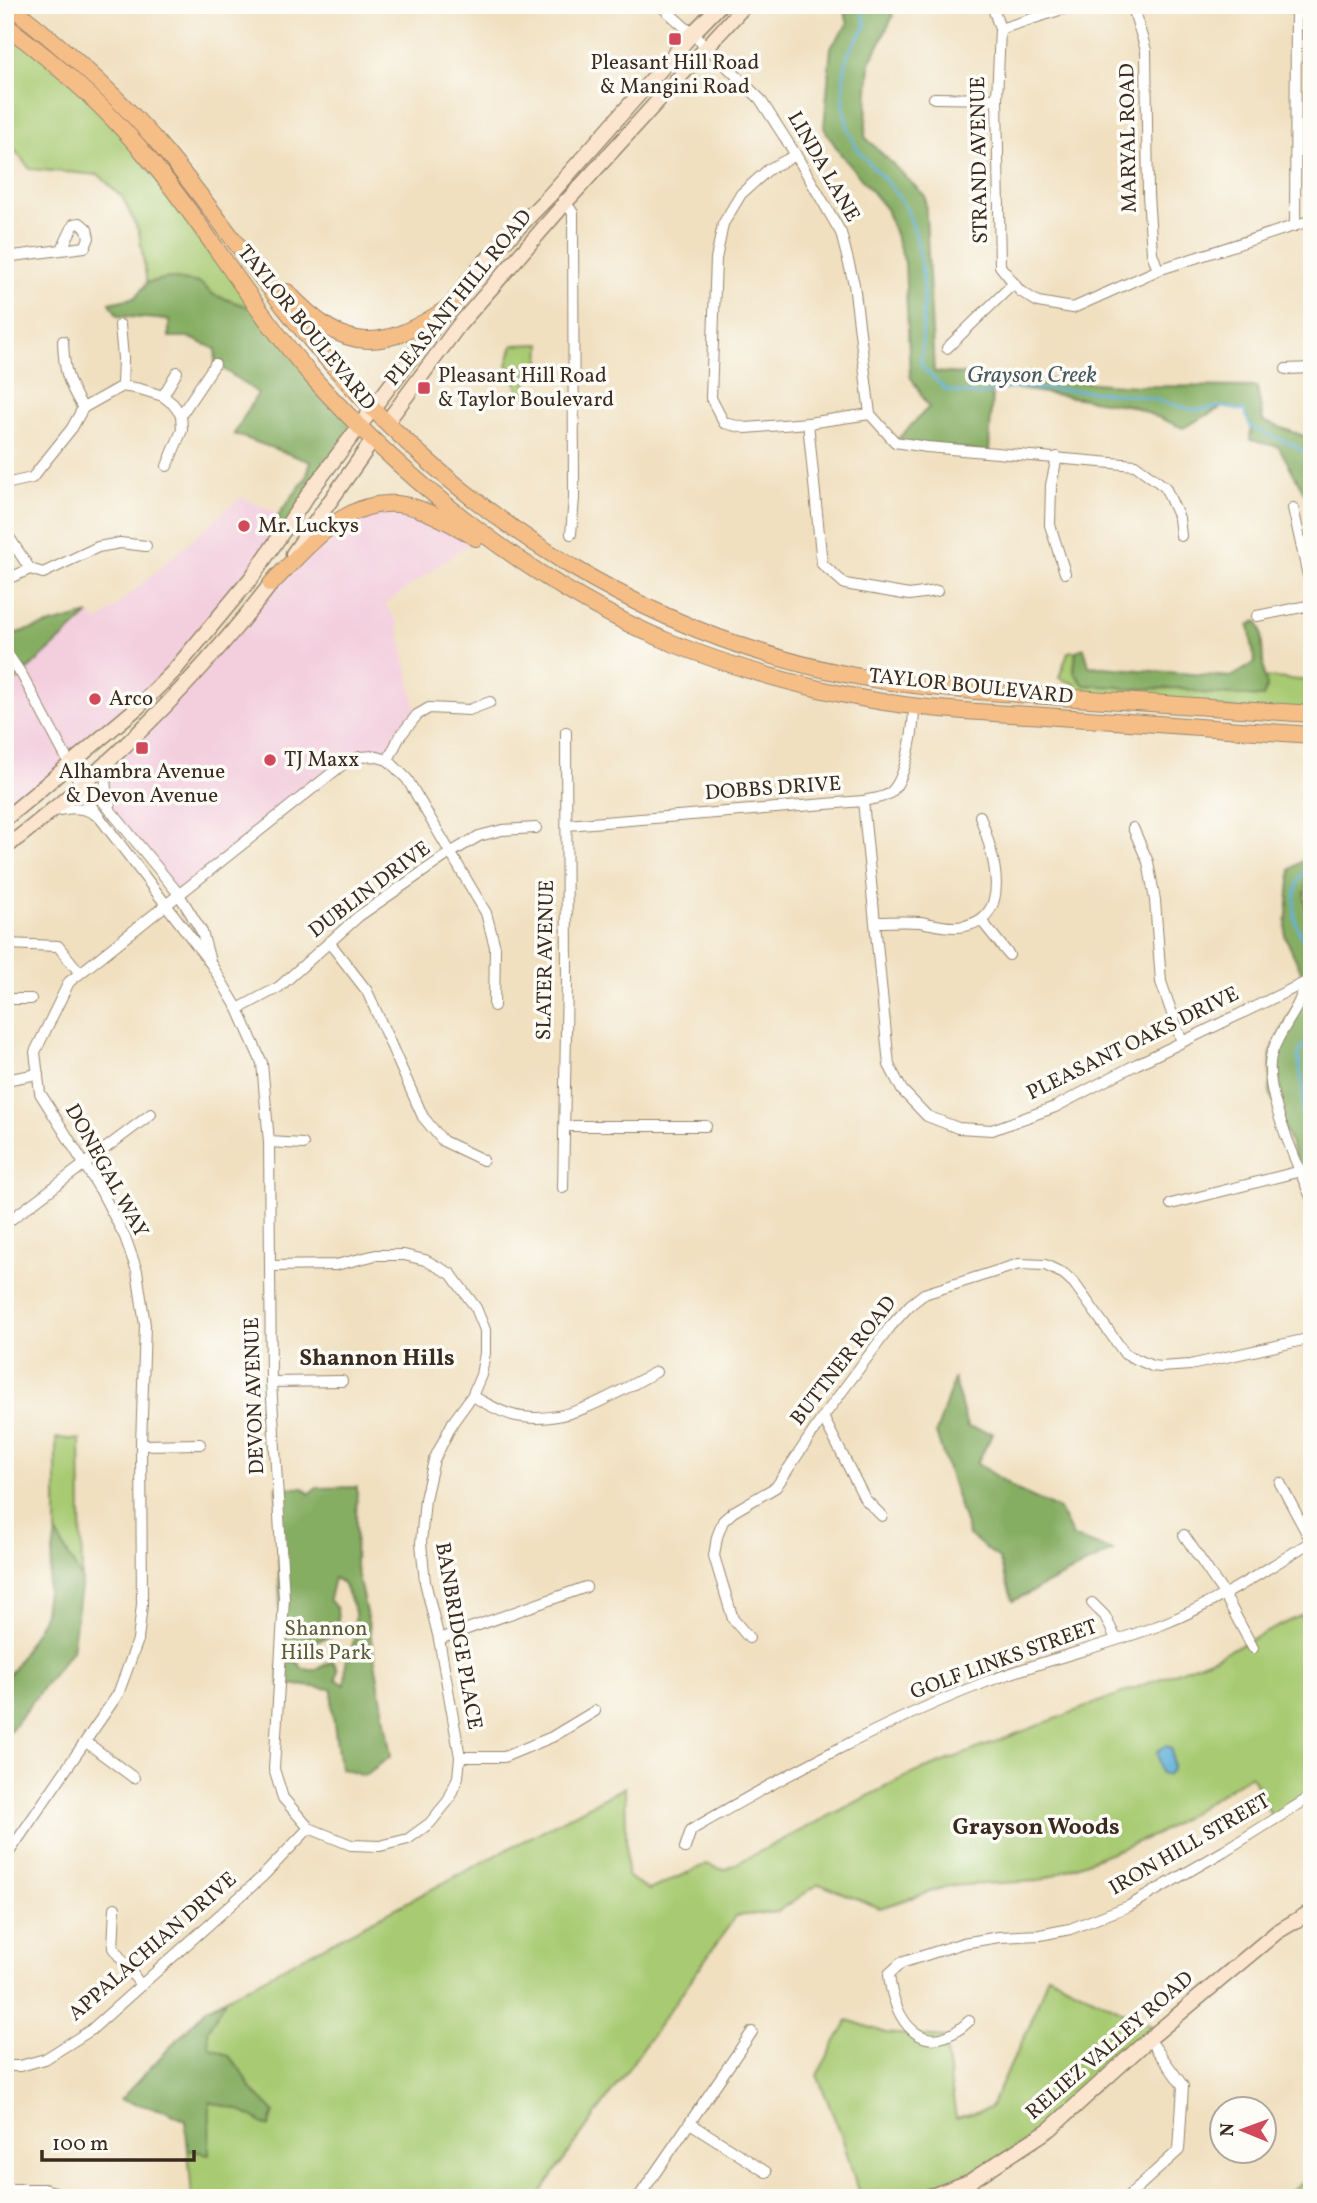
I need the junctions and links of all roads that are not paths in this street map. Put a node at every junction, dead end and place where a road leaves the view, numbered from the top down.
1 (9, 5) edge
2 (660, 5) edge
3 (720, 5) edge
4 (745, 5) edge
5 (992, 5) edge
6 (1074, 5) edge
7 (1132, 5) edge
8 (1296, 5) edge
9 (5, 25) edge
10 (1000, 30) junction
11 (692, 34) junction
12 (707, 47) junction
13 (934, 98) dead end
14 (997, 99) junction
15 (796, 155) junction
16 (550, 195) junction
17 (566, 202) junction
18 (1312, 220) edge
19 (1294, 226) junction
20 (62, 250) dead end
21 (245, 253) junction
22 (5, 257) edge
23 (1158, 270) junction
24 (1014, 283) junction
25 (452, 306) junction
26 (120, 326) dead end
27 (63, 341) dead end
28 (947, 348) dead end
29 (215, 364) dead end
30 (1312, 368) edge
31 (1286, 369) dead end
32 (177, 372) dead end
33 (122, 386) junction
34 (163, 396) junction
35 (83, 408) junction
36 (372, 408) junction
37 (870, 414) junction
38 (181, 415) junction
39 (387, 422) junction
40 (808, 424) junction
41 (360, 428) junction
42 (373, 440) junction
43 (1056, 457) junction
44 (167, 466) dead end
45 (5, 484) edge
46 (1293, 508) dead end
47 (5, 531) edge
48 (571, 534) dead end
49 (1181, 537) dead end
50 (146, 545) dead end
51 (30, 569) junction
52 (541, 572) junction
53 (1065, 573) dead end
54 (5, 580) edge
55 (271, 583) junction
56 (937, 591) dead end
57 (1312, 594) edge
58 (1312, 605) edge
59 (1257, 616) dead end
60 (5, 650) edge
61 (490, 702) dead end
62 (914, 706) junction
63 (1312, 714) edge
64 (566, 732) dead end
65 (1312, 735) edge
66 (112, 760) junction
67 (388, 760) junction
68 (69, 765) junction
69 (82, 787) junction
70 (863, 801) junction
71 (51, 812) junction
72 (114, 815) junction
73 (980, 816) dead end
74 (5, 819) edge
75 (103, 821) junction
76 (567, 824) junction
77 (536, 828) dead end
78 (1133, 828) dead end
79 (5, 848) edge
80 (450, 853) junction
81 (178, 893) junction
82 (164, 904) junction
83 (981, 920) junction
84 (876, 922) junction
85 (329, 942) junction
86 (5, 944) edge
87 (1009, 955) dead end
88 (211, 964) junction
89 (80, 973) junction
90 (1309, 981) edge
91 (5, 999) edge
92 (31, 999) dead end
93 (494, 1006) dead end
94 (239, 1009) junction
95 (1182, 1042) junction
96 (38, 1074) junction
97 (5, 1080) edge
98 (151, 1114) dead end
99 (565, 1126) junction
100 (706, 1126) dead end
101 (269, 1142) junction
102 (303, 1144) dead end
103 (483, 1160) dead end
104 (84, 1164) junction
105 (1301, 1171) junction
106 (563, 1188) dead end
107 (1312, 1200) edge
108 (1171, 1204) dead end
109 (5, 1224) edge
110 (270, 1266) junction
111 (1312, 1338) edge
112 (656, 1372) dead end
113 (342, 1381) dead end
114 (271, 1382) junction
115 (472, 1396) junction
116 (822, 1417) junction
117 (200, 1444) dead end
118 (141, 1445) junction
119 (1280, 1483) dead end
120 (882, 1516) dead end
121 (1184, 1535) dead end
122 (1312, 1541) edge
123 (586, 1587) dead end
124 (1224, 1594) junction
125 (1093, 1603) dead end
126 (749, 1638) dead end
127 (439, 1639) junction
128 (1116, 1640) junction
129 (1253, 1648) dead end
130 (595, 1711) dead end
131 (86, 1742) junction
132 (460, 1757) junction
133 (134, 1777) dead end
134 (1312, 1796) edge
135 (309, 1828) junction
136 (685, 1848) dead end
137 (5, 1858) edge
138 (114, 1908) dead end
139 (1312, 1911) edge
140 (140, 1984) junction
141 (969, 2021) dead end
142 (752, 2032) dead end
143 (1149, 2039) junction
144 (5, 2066) edge
145 (690, 2123) junction
146 (766, 2172) dead end
147 (5, 2189) edge
148 (78, 2198) edge
149 (638, 2198) edge
150 (926, 2198) edge
151 (1126, 2198) edge

1 - 21 main road, TAYLOR BOULEVARD
2 - 11 street, LINDA LANE
3 - 11 main road, PLEASANT HILL ROAD
4 - 12 main road, PLEASANT HILL ROAD
5 - 10 street, STRAND AVENUE
6 - 10 street
7 - 23 street, MARYAL ROAD
8 - 19 street
9 - 41 main road, TAYLOR BOULEVARD
10 - 14 street, STRAND AVENUE
11 - 12 street, LINDA LANE
11 - 16 main road, PLEASANT HILL ROAD
12 - 15 street, LINDA LANE
12 - 17 main road, PLEASANT HILL ROAD
13 - 14 street
14 - 24 street, STRAND AVENUE
15 - 37 street, LINDA LANE
15 - 40 street
16 - 17 street
16 - 25 main road, PLEASANT HILL ROAD
17 - 39 main road, PLEASANT HILL ROAD
17 - 48 street
18 - 19 street, STRAND AVENUE
19 - 23 street, STRAND AVENUE
20 - 22 street
21 - 25 main road
21 - 36 main road, TAYLOR BOULEVARD
23 - 24 street, STRAND AVENUE
24 - 28 street
25 - 36 main road, PLEASANT HILL ROAD
26 - 33 street
27 - 35 street
29 - 38 street
30 - 31 street
32 - 34 street
33 - 34 street
33 - 35 street
34 - 38 street
35 - 45 street
36 - 39 main road, TAYLOR BOULEVARD
36 - 41 main road, PLEASANT HILL ROAD
37 - 40 street
37 - 43 street
38 - 44 street
39 - 42 main road, PLEASANT HILL ROAD
39 - 63 main road, TAYLOR BOULEVARD
40 - 56 street
41 - 42 main road, TAYLOR BOULEVARD
41 - 68 main road, PLEASANT HILL ROAD
42 - 52 main road, TAYLOR BOULEVARD
42 - 55 main road, PLEASANT HILL ROAD
43 - 49 street
43 - 53 street
46 - 57 street
47 - 51 street
50 - 51 street
51 - 54 street
52 - 55 main road
52 - 62 main road, TAYLOR BOULEVARD
55 - 66 main road, PLEASANT HILL ROAD
58 - 59 street
60 - 68 street, DEVON AVENUE
61 - 67 street
62 - 65 main road, TAYLOR BOULEVARD
62 - 70 street, DOBBS DRIVE
64 - 76 street, SLATER AVENUE
66 - 69 main road, PLEASANT HILL ROAD
66 - 72 street, DEVON AVENUE
67 - 80 street
67 - 81 street, DONEGAL WAY
68 - 69 street, DEVON AVENUE
68 - 74 main road, PLEASANT HILL ROAD
69 - 71 main road, PLEASANT HILL ROAD
69 - 72 street, DEVON AVENUE
69 - 75 street, DEVON AVENUE
70 - 76 street, DOBBS DRIVE
70 - 84 street, PLEASANT OAKS DRIVE
71 - 75 street
71 - 79 main road, PLEASANT HILL ROAD
72 - 81 street, DEVON AVENUE
73 - 83 street
75 - 82 street, DEVON AVENUE
76 - 99 street, SLATER AVENUE
77 - 80 street, DUBLIN DRIVE
78 - 95 street
80 - 85 street, DUBLIN DRIVE
80 - 93 street
81 - 82 street, DONEGAL WAY
81 - 88 street, DEVON AVENUE
82 - 88 street, DEVON AVENUE
82 - 89 street, DONEGAL WAY
83 - 84 street
83 - 87 street
84 - 95 street, PLEASANT OAKS DRIVE
85 - 94 street, DUBLIN DRIVE
85 - 103 street
86 - 89 street
88 - 94 street, DEVON AVENUE
89 - 96 street, DONEGAL WAY
90 - 95 street, PLEASANT OAKS DRIVE
90 - 105 street
91 - 92 street
94 - 101 street, DEVON AVENUE
96 - 97 street
96 - 104 street, DONEGAL WAY
98 - 104 street
99 - 100 street
99 - 106 street, SLATER AVENUE
101 - 102 street
101 - 110 street, DEVON AVENUE
104 - 109 street
104 - 118 street, DONEGAL WAY
105 - 107 street
105 - 108 street
110 - 114 street, DEVON AVENUE
110 - 115 street, BANBRIDGE PLACE
111 - 116 street, BUTTNER ROAD
112 - 115 street
113 - 114 street
114 - 135 street, DEVON AVENUE
115 - 127 street, BANBRIDGE PLACE
116 - 120 street
116 - 126 street, BUTTNER ROAD
117 - 118 street
118 - 131 street, DONEGAL WAY
119 - 122 street
121 - 124 street
122 - 124 street, GOLF LINKS STREET
123 - 127 street
124 - 128 street, GOLF LINKS STREET
124 - 129 street
125 - 128 street
127 - 132 street, BANBRIDGE PLACE
128 - 136 street, GOLF LINKS STREET
130 - 132 street
131 - 133 street
131 - 137 street, DONEGAL WAY
132 - 135 street, BANBRIDGE PLACE
134 - 141 street, IRON HILL STREET
135 - 140 street, APPALACHIAN DRIVE
138 - 140 street
139 - 143 main road, RELIEZ VALLEY ROAD
140 - 144 street, APPALACHIAN DRIVE
142 - 145 street
143 - 150 main road, RELIEZ VALLEY ROAD
143 - 151 street
145 - 146 street
145 - 149 street
147 - 148 street

